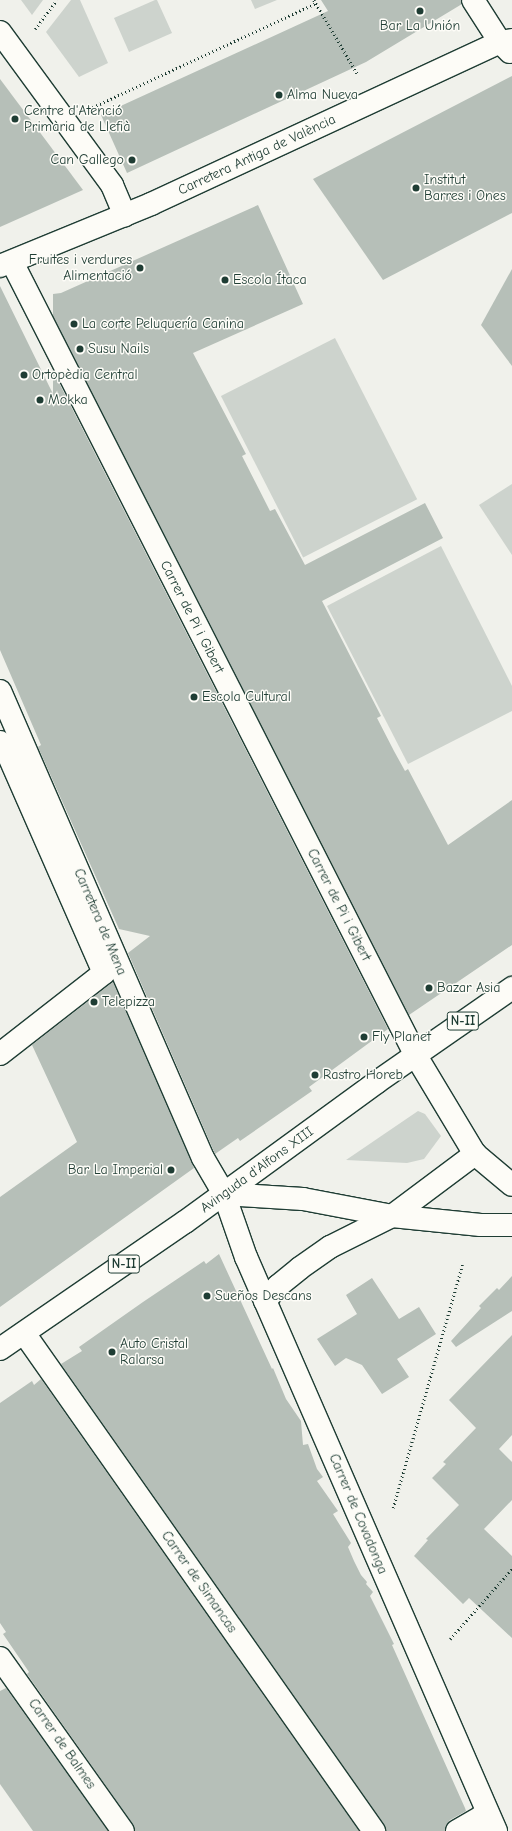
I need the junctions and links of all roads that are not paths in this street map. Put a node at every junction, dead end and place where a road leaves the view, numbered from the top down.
1 (473, 0) edge
2 (0, 32) edge
3 (508, 45) edge
4 (125, 215) junction
5 (6, 264) edge
6 (3, 706) edge
7 (0, 742) edge
8 (512, 988) edge
9 (0, 1054) edge
10 (416, 1056) junction
11 (475, 1154) junction
12 (512, 1185) edge
13 (224, 1194) junction
14 (392, 1216) junction
15 (512, 1225) edge
16 (265, 1301) junction
17 (24, 1333) junction
18 (0, 1349) edge
19 (0, 1658) edge
20 (123, 1831) edge
21 (374, 1831) edge
22 (457, 1831) edge
23 (487, 1831) edge
24 (496, 1831) edge

1 - 3 street
2 - 4 street
3 - 4 street, Carretera Antiga de València
4 - 5 street, Carretera Antiga de València
5 - 10 street, Carrer de Pi i Gibert
6 - 13 street, Carretera de Mena
7 - 9 street
8 - 10 street, Avinguda d'Alfons XIII / N-II
10 - 11 street, Carrer de Pi i Gibert
10 - 13 street, Avinguda d'Alfons XIII / N-II
11 - 12 street, Carrer de Pi i Gibert
11 - 14 street
13 - 14 street
13 - 16 street, Carrer de Covadonga
13 - 17 street, Avinguda d'Alfons XIII / N-II
14 - 15 street
14 - 16 street
16 - 24 street, Carrer de Covadonga
17 - 18 street, Avinguda d'Alfons XIII / N-II
17 - 21 street, Carrer de Simancas
19 - 20 street, Carrer de Balmes
22 - 23 street

